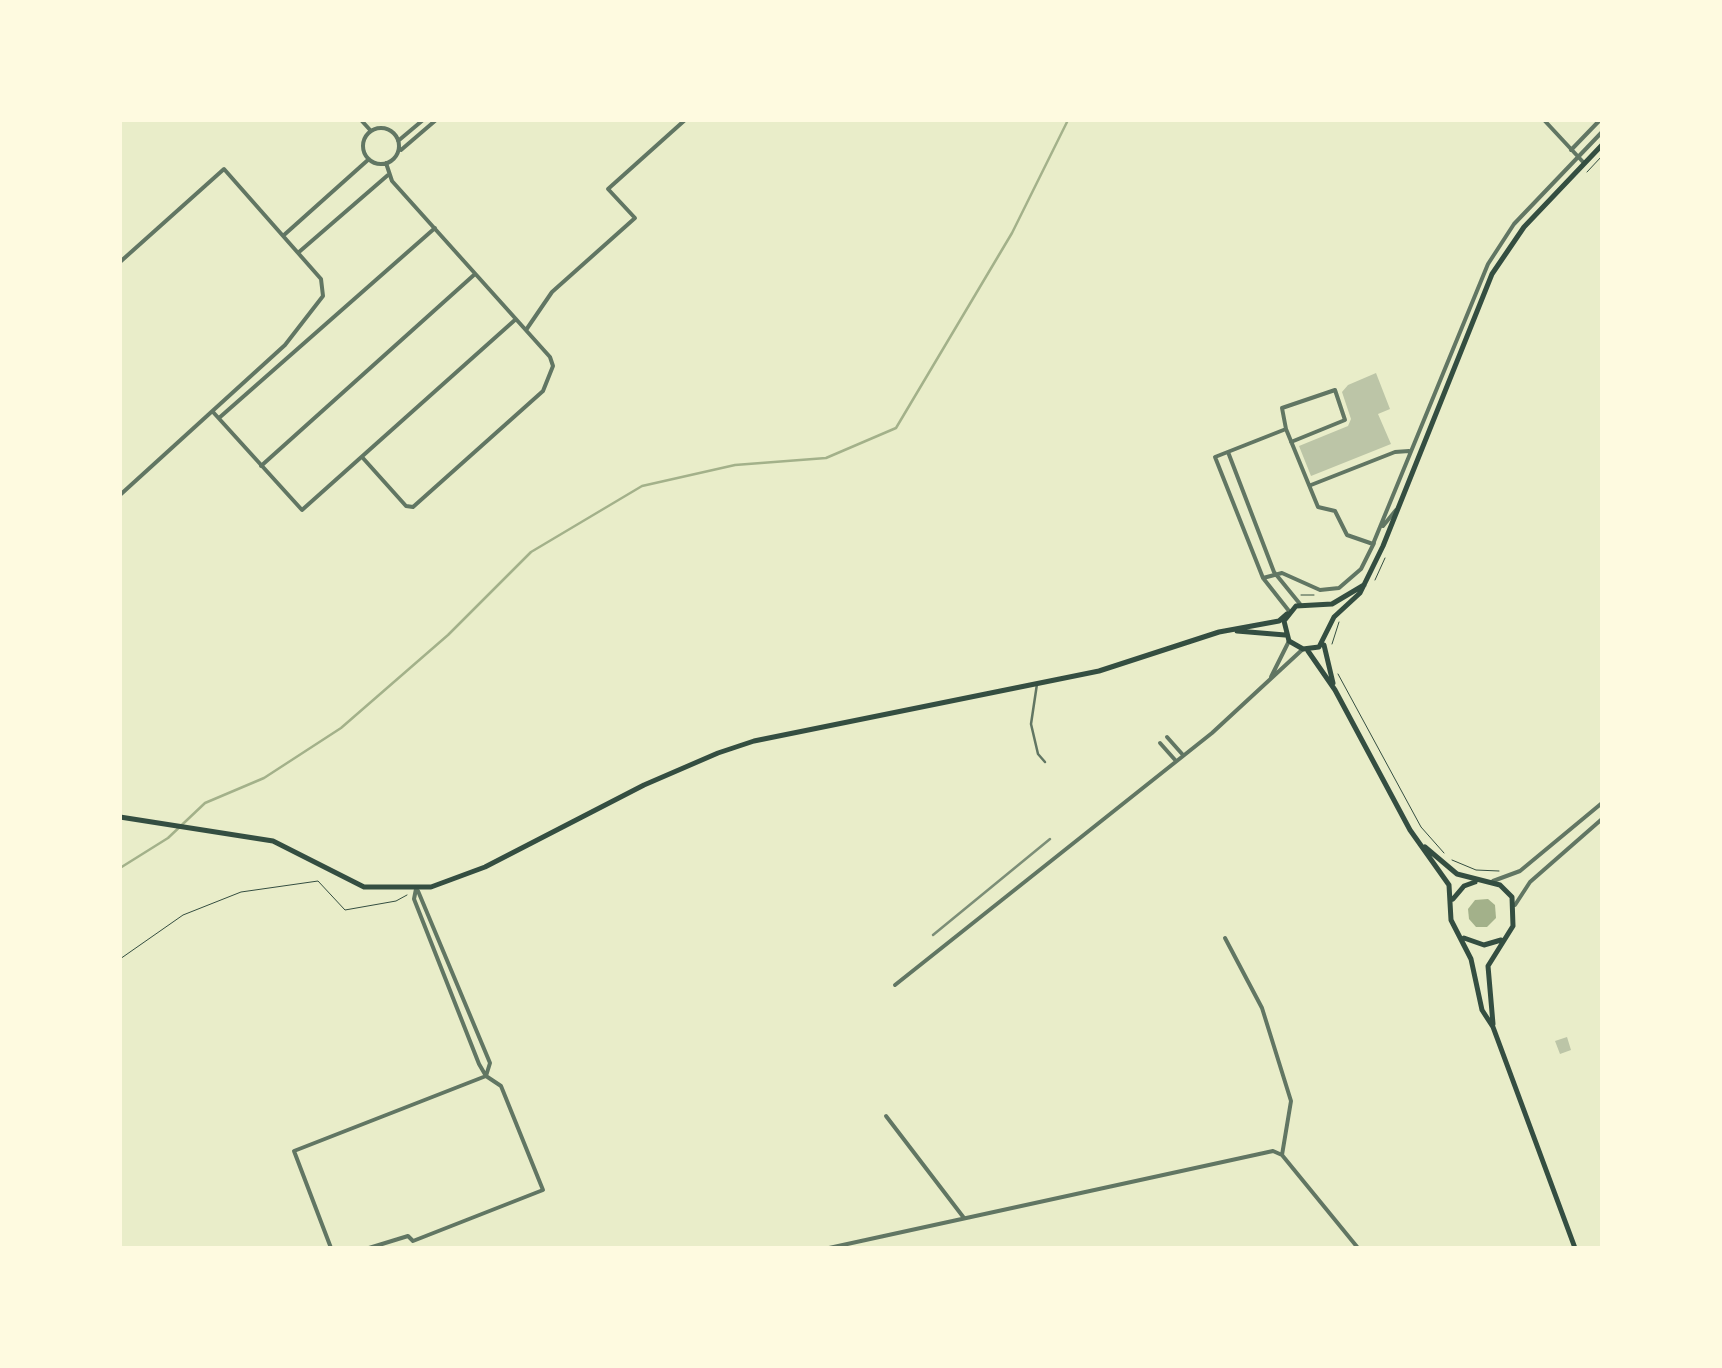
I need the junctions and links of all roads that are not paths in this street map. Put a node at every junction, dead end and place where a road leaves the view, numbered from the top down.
1 (361, 120) edge
2 (423, 120) edge
3 (436, 120) edge
4 (685, 120) edge
5 (1544, 120) edge
6 (1600, 120) edge
7 (371, 131) junction
8 (1602, 132) edge
9 (398, 141) junction
10 (1602, 145) edge
11 (1571, 150) junction
12 (397, 154) junction
13 (1578, 156) junction
14 (368, 159) junction
15 (386, 163) junction
16 (1584, 163) junction
17 (388, 174) junction
18 (435, 228) junction
19 (284, 235) junction
20 (299, 252) junction
21 (120, 262) edge
22 (476, 274) junction
23 (1485, 288) junction
24 (1470, 305) junction
25 (516, 320) junction
26 (526, 330) junction
27 (1462, 346) junction
28 (1447, 361) junction
29 (213, 412) junction
30 (219, 418) junction
31 (1286, 429) junction
32 (1292, 442) junction
33 (1228, 452) junction
34 (1415, 453) junction
35 (362, 457) junction
36 (261, 466) junction
37 (1240, 481) junction
38 (1227, 486) junction
39 (1309, 486) junction
40 (120, 495) edge
41 (1398, 506) junction
42 (1373, 544) junction
43 (1274, 572) junction
44 (1263, 578) junction
45 (1367, 586) junction
46 (1300, 604) junction
47 (1320, 607) junction
48 (1288, 612) junction
49 (1330, 623) junction
50 (1219, 632) junction
51 (1287, 638) junction
52 (1324, 643) junction
53 (1305, 649) junction
54 (1037, 684) junction
55 (1266, 686) junction
56 (1335, 690) junction
57 (1167, 737) dead end
58 (1160, 743) dead end
59 (1183, 756) junction
60 (1176, 761) junction
61 (1045, 762) dead end
62 (1602, 804) edge
63 (120, 817) edge
64 (1602, 819) edge
65 (1417, 840) junction
66 (1478, 881) junction
67 (1491, 882) junction
68 (416, 889) junction
69 (1452, 902) junction
70 (1515, 905) junction
71 (1458, 933) junction
72 (1505, 936) junction
73 (1226, 938) dead end
74 (895, 985) dead end
75 (1494, 1026) junction
76 (486, 1076) junction
77 (886, 1116) dead end
78 (1282, 1154) junction
79 (964, 1218) junction
80 (331, 1248) edge
81 (369, 1248) edge
82 (829, 1248) edge
83 (1358, 1248) edge
84 (1575, 1248) edge

1 - 7 street
2 - 9 street
3 - 12 street
4 - 26 street
5 - 11 street
6 - 11 street
7 - 9 street
7 - 14 street
8 - 13 street
9 - 12 street
10 - 16 main road
11 - 13 street
12 - 15 street
13 - 16 street
13 - 24 street
14 - 15 street
14 - 19 street
15 - 17 street
16 - 23 main road
17 - 18 street
17 - 20 street
18 - 22 street
18 - 30 street
19 - 20 street
19 - 21 street
20 - 29 street
22 - 25 street
22 - 36 street
23 - 24 street
23 - 27 main road
24 - 28 street
25 - 26 street
25 - 35 street
26 - 35 street
27 - 28 street
27 - 34 main road
28 - 34 street
29 - 30 street
29 - 40 street
30 - 36 street
31 - 32 street
31 - 32 street
31 - 33 street
32 - 39 street
33 - 37 street
33 - 38 street
34 - 39 street
34 - 41 main road
34 - 42 street
35 - 36 street
37 - 38 street
37 - 43 street
38 - 44 street
39 - 42 street
41 - 42 street
41 - 45 main road
42 - 43 street
43 - 44 street
43 - 46 street
44 - 48 street
45 - 47 main road
45 - 49 main road
46 - 47 main road
46 - 48 main road
47 - 49 main road
48 - 50 main road
48 - 51 main road
49 - 52 main road
50 - 51 main road
50 - 54 main road
51 - 53 main road
51 - 55 street
52 - 53 main road
52 - 56 main road
53 - 55 street
53 - 56 main road
54 - 61 street
54 - 68 main road
55 - 59 street
56 - 65 main road
57 - 59 street
58 - 60 street
59 - 60 street
60 - 74 street
62 - 67 street
63 - 68 main road
64 - 70 street
65 - 66 main road
65 - 69 main road
66 - 67 main road
66 - 69 main road
67 - 70 main road
68 - 76 street
68 - 76 street
69 - 71 main road
70 - 72 main road
71 - 72 main road
71 - 75 main road
72 - 75 main road
73 - 78 street
75 - 84 main road
76 - 80 street
76 - 81 street
77 - 79 street
78 - 79 street
78 - 83 street
79 - 82 street

